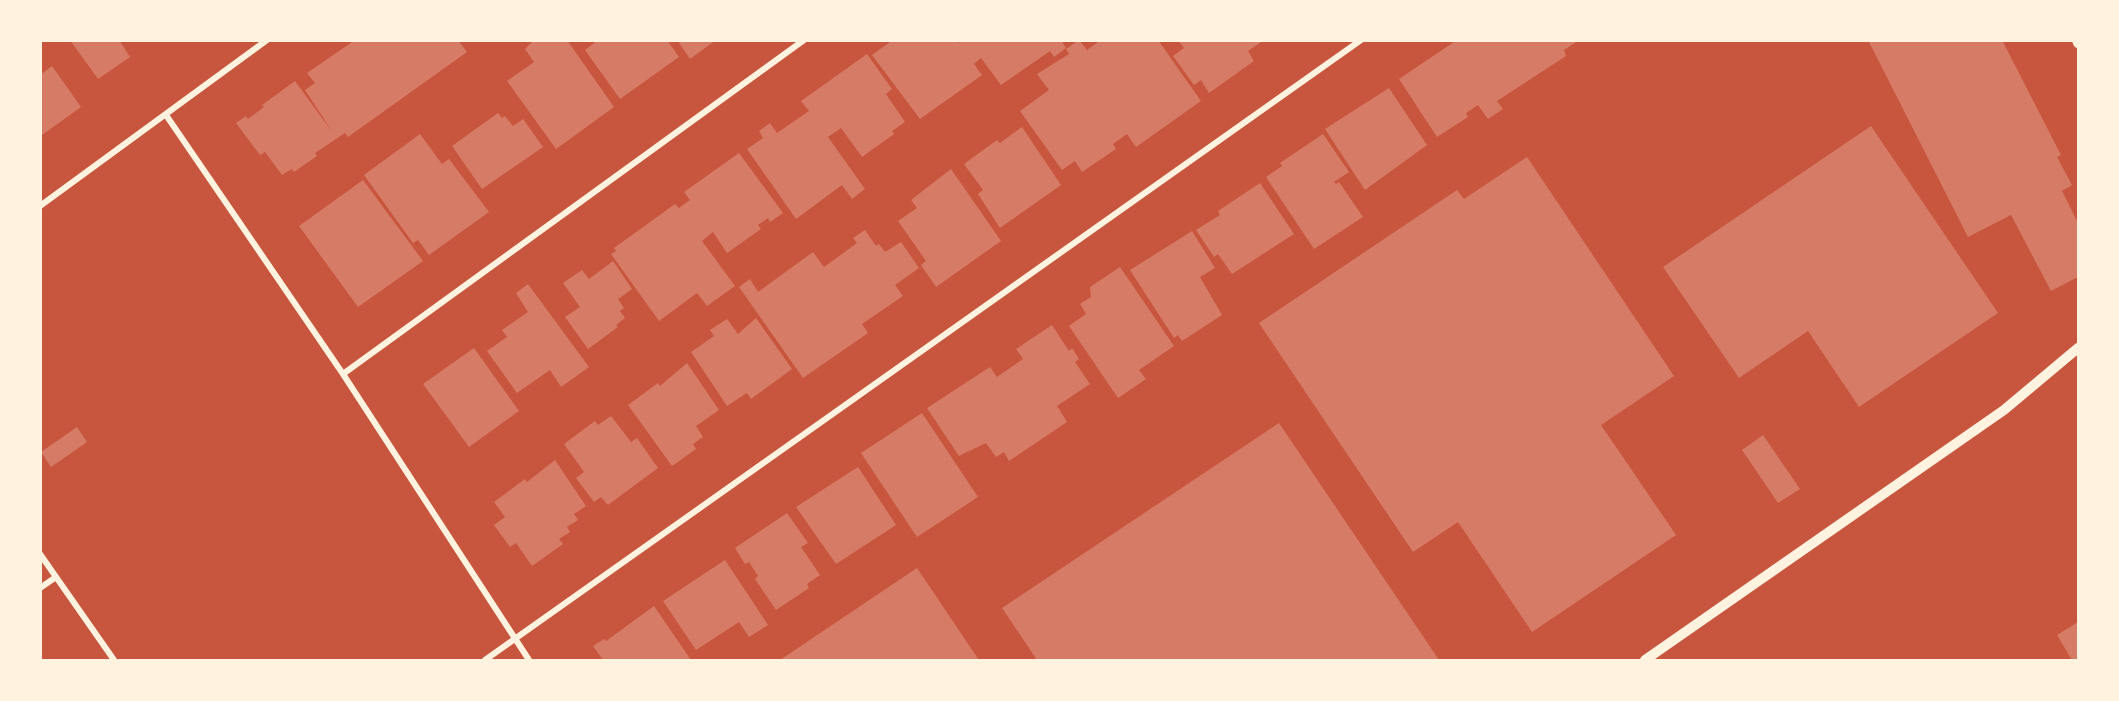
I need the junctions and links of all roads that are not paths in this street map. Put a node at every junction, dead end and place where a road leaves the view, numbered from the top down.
1 (267, 40) edge
2 (804, 40) edge
3 (1361, 40) edge
4 (166, 115) junction
5 (40, 207) edge
6 (2079, 348) edge
7 (343, 374) junction
8 (40, 554) edge
9 (56, 577) junction
10 (40, 588) edge
11 (515, 640) junction
12 (114, 660) edge
13 (485, 660) edge
14 (529, 660) edge
15 (1645, 660) edge

1 - 4 street
2 - 7 street
3 - 11 street
4 - 5 street
4 - 7 street
6 - 15 street
7 - 11 street
8 - 9 street
9 - 10 street
9 - 12 street
11 - 13 street
11 - 14 street

